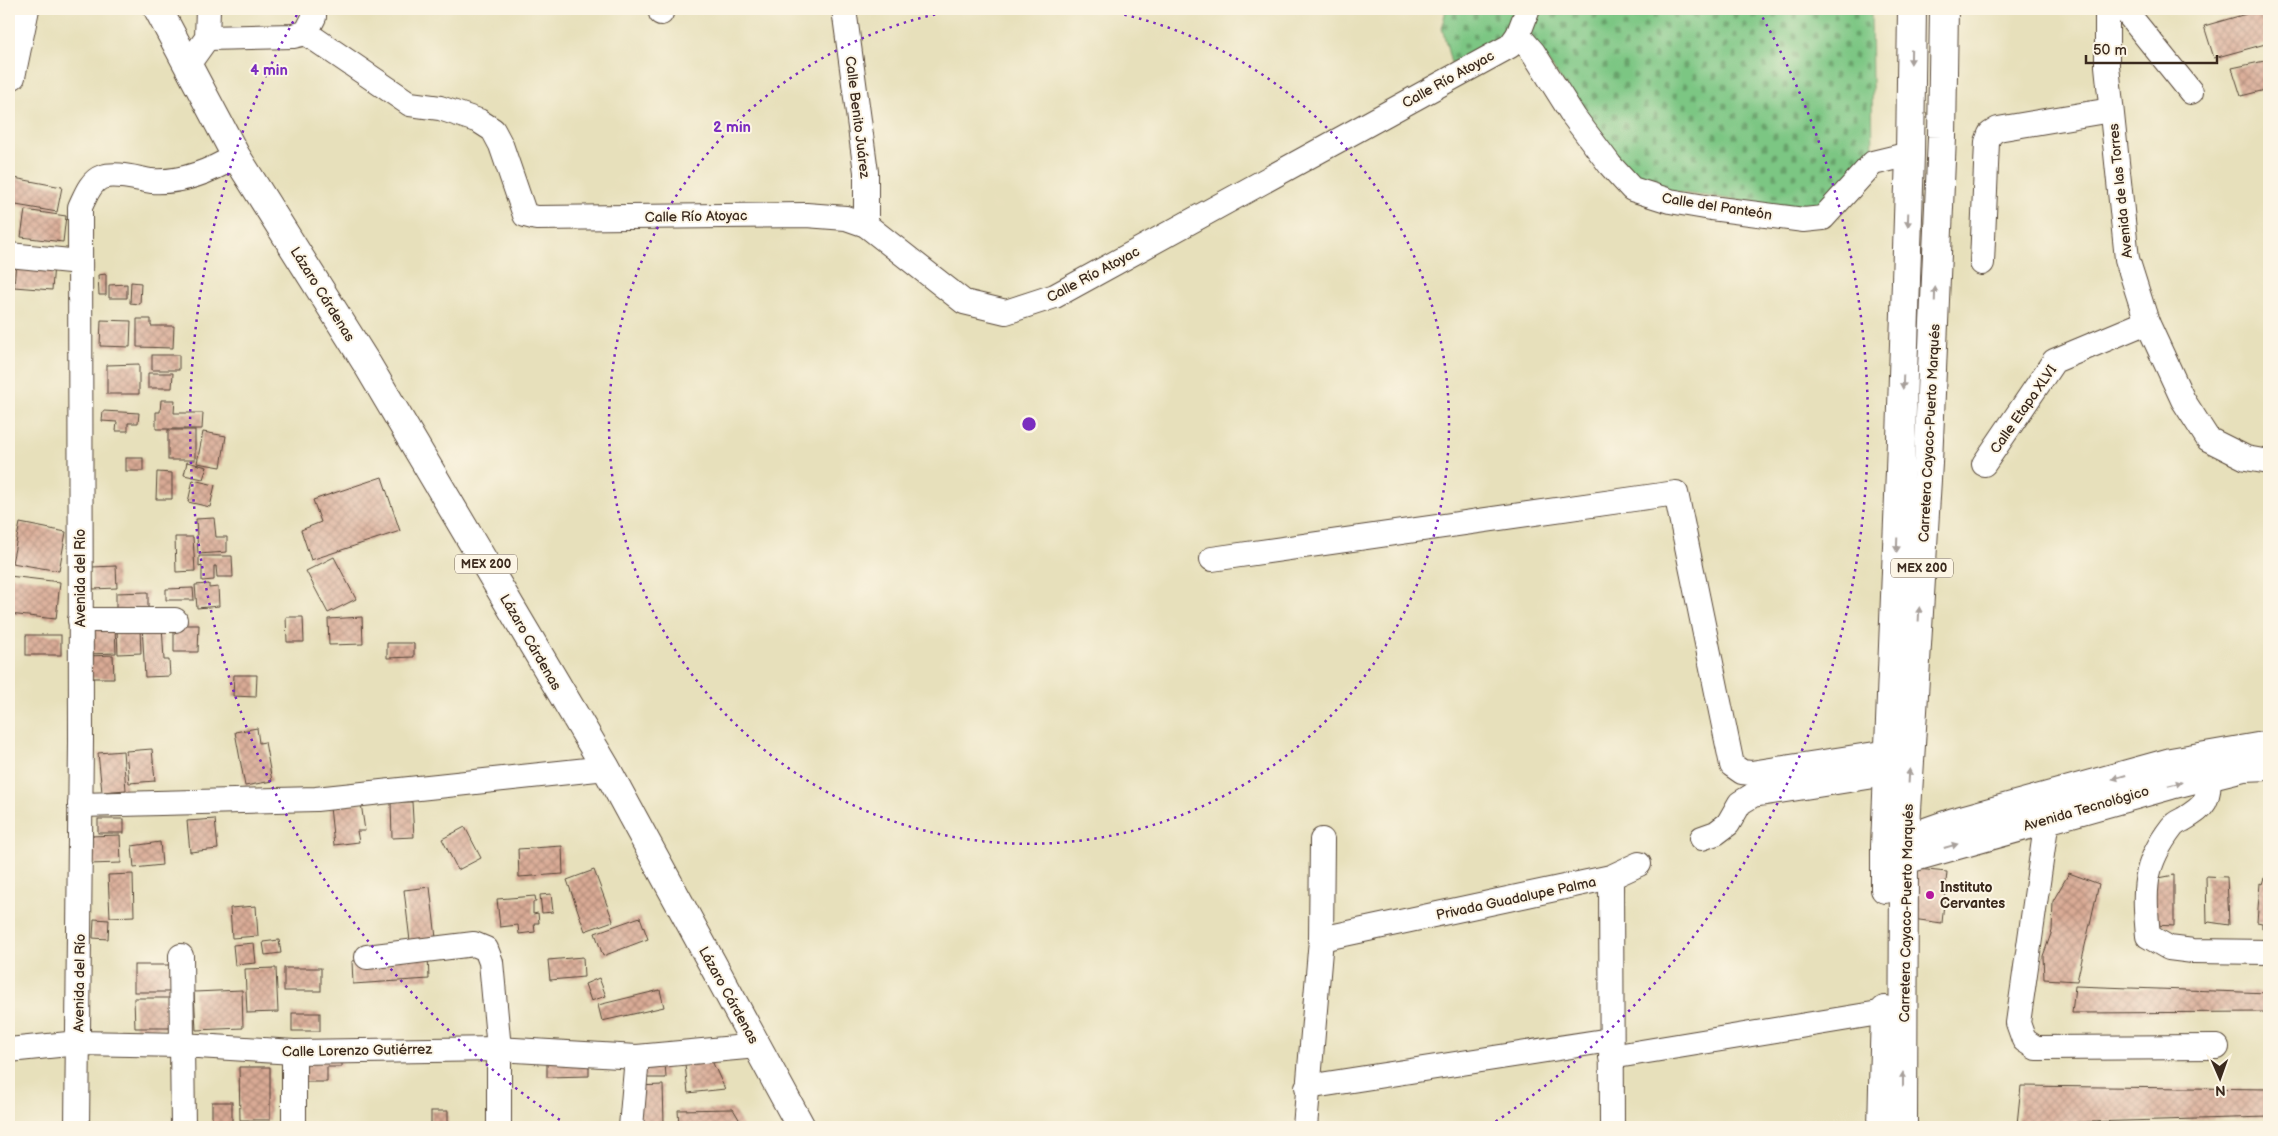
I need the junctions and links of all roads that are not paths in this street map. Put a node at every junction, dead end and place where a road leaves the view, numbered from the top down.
1 (27, 9) edge
2 (158, 9) edge
3 (208, 9) edge
4 (314, 9) edge
5 (844, 9) edge
6 (1528, 9) edge
7 (1912, 9) edge
8 (1944, 9) edge
9 (2110, 9) edge
10 (2124, 9) edge
11 (306, 33) junction
12 (1518, 35) junction
13 (207, 38) junction
14 (187, 66) junction
15 (13, 78) dead end
16 (2191, 92) dead end
17 (2111, 110) junction
18 (1910, 154) junction
19 (236, 156) junction
20 (866, 225) junction
21 (9, 255) edge
22 (80, 262) junction
23 (1982, 262) dead end
24 (2147, 322) junction
25 (2269, 462) edge
26 (1984, 464) dead end
27 (1212, 559) dead end
28 (80, 620) junction
29 (175, 620) dead end
30 (2269, 745) edge
31 (1888, 763) junction
32 (2269, 766) edge
33 (606, 768) junction
34 (2209, 776) junction
35 (80, 805) junction
36 (2047, 819) junction
37 (1702, 838) dead end
38 (1322, 840) dead end
39 (1895, 852) junction
40 (1639, 864) dead end
41 (1611, 877) junction
42 (1321, 939) junction
43 (2269, 952) edge
44 (181, 956) dead end
45 (367, 957) dead end
46 (1885, 1012) junction
47 (78, 1043) junction
48 (182, 1045) junction
49 (756, 1046) junction
50 (2217, 1047) dead end
51 (1611, 1048) junction
52 (499, 1049) junction
53 (9, 1050) edge
54 (294, 1052) junction
55 (637, 1057) junction
56 (1307, 1087) junction
57 (77, 1127) edge
58 (183, 1127) edge
59 (294, 1127) edge
60 (500, 1127) edge
61 (631, 1127) edge
62 (801, 1127) edge
63 (1305, 1127) edge
64 (1612, 1127) edge
65 (1882, 1127) edge
66 (1902, 1127) edge

1 - 15 street
2 - 14 main road, Lázaro Cárdenas / MEX 200
3 - 13 street
4 - 11 street
5 - 20 street, Calle Benito Juárez
6 - 12 street, Calle Río Atoyac
7 -> 18 main road, Carretera Cayaco-Puerto Marqués / MEX 200
39 -> 8 main road, Carretera Cayaco-Puerto Marqués / MEX 200
9 - 17 street, Avenida de las Torres
10 - 16 street
11 - 13 street
11 - 20 street, Calle Río Atoyac
12 - 18 street, Calle del Panteón
12 - 20 street, Calle Río Atoyac
13 - 14 street
14 - 19 main road, Lázaro Cárdenas / MEX 200
17 - 23 street
17 - 24 street, Avenida de las Torres
18 -> 31 main road, Carretera Cayaco-Puerto Marqués / MEX 200
19 - 22 street, Avenida del Río
19 - 33 main road, Lázaro Cárdenas / MEX 200
21 - 22 street
22 - 28 street, Avenida del Río
24 - 25 street, Avenida de las Torres
24 - 26 street, Calle Etapa XLVI
27 - 31 street
28 - 29 street
28 - 35 street, Avenida del Río
30 -> 39 main road, Avenida Tecnológico
31 - 37 street
31 - 39 main road, Carretera Cayaco-Puerto Marqués / MEX 200
32 - 34 main road, Avenida Tecnológico
33 - 35 street
33 - 49 main road, Lázaro Cárdenas / MEX 200
36 -> 34 main road, Avenida Tecnológico
34 - 43 street
35 - 47 street, Avenida del Río
39 -> 36 main road, Avenida Tecnológico
36 - 50 street
38 - 42 street
39 - 46 main road, Carretera Cayaco-Puerto Marqués / MEX 200
66 -> 39 main road, Carretera Cayaco-Puerto Marqués / MEX 200
40 - 41 street
41 - 42 street, Privada Guadalupe Palma
41 - 51 street, Privada Guadalupe Palma
42 - 56 street
44 - 48 street
45 - 52 street
46 - 51 street
46 - 65 main road, Carretera Cayaco-Puerto Marqués / MEX 200
47 - 48 street, Calle Lorenzo Gutiérrez
47 - 53 street, Calle Lorenzo Gutiérrez
47 - 57 street, Avenida del Río
48 - 54 street, Calle Lorenzo Gutiérrez
48 - 58 street
49 - 55 street, Calle Lorenzo Gutiérrez
49 - 62 main road, Lázaro Cárdenas / MEX 200
51 - 56 street
51 - 64 street, Privada Guadalupe Palma
52 - 54 street, Calle Lorenzo Gutiérrez
52 - 55 street, Calle Lorenzo Gutiérrez
52 - 60 street
54 - 59 street
55 - 61 street
56 - 63 street

